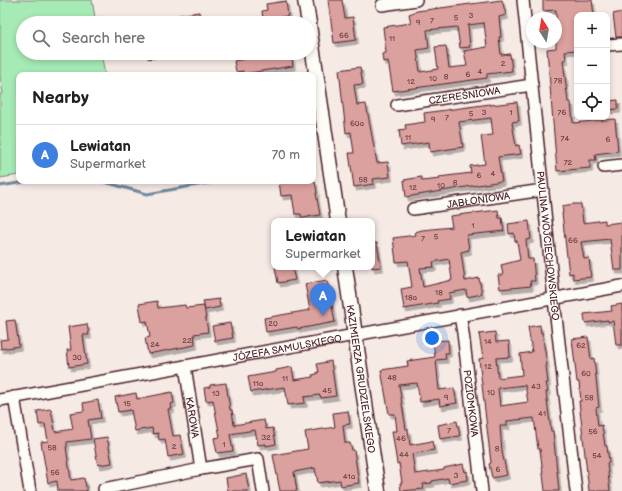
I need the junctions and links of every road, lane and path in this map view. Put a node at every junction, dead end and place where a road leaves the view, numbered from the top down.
1 (306, 0) edge
2 (416, 0) edge
3 (523, 0) edge
4 (382, 5) dead end
5 (308, 16) edge
6 (622, 44) edge
7 (610, 45) edge
8 (314, 60) edge
9 (316, 72) edge
10 (316, 75) edge
11 (532, 85) junction
12 (397, 105) dead end
13 (622, 165) edge
14 (604, 167) dead end
15 (543, 190) junction
16 (413, 209) dead end
17 (338, 218) edge
18 (345, 270) edge
19 (622, 286) edge
20 (554, 299) junction
21 (460, 315) junction
22 (355, 335) junction
23 (185, 366) junction
24 (14, 397) junction
25 (0, 400) edge
26 (201, 469) junction
27 (147, 486) edge
28 (104, 489) dead end
29 (30, 491) edge
30 (263, 491) edge
31 (378, 491) edge
32 (482, 491) edge
33 (576, 491) edge

1 - 5 street
2 - 4 street
3 - 11 street, PAULINA WOJCIECHOWSKIEGO
6 - 7 street
8 - 9 street
10 - 17 street
11 - 12 street, CZEREŚNIOWA
11 - 15 street, PAULINA WOJCIECHOWSKIEGO
13 - 14 street
15 - 16 street, JABŁONIOWA
15 - 20 street, PAULINA WOJCIECHOWSKIEGO
18 - 22 street, KAZIMIERZA GRUDZIELSKIEGO
19 - 20 street, JÓZEFA SAMULSKIEGO
20 - 21 street, JÓZEFA SAMULSKIEGO
20 - 33 street, PAULINA WOJCIECHOWSKIEGO
21 - 22 street, JÓZEFA SAMULSKIEGO
21 - 32 street, POZIOMKOWA
22 - 23 street, JÓZEFA SAMULSKIEGO
22 - 31 street, KAZIMIERZA GRUDZIELSKIEGO
23 - 24 street, JÓZEFA SAMULSKIEGO
23 - 26 street, KAROWA
24 - 25 street, JÓZEFA SAMULSKIEGO
24 - 29 street
26 - 27 street
26 - 30 street
27 - 28 street

